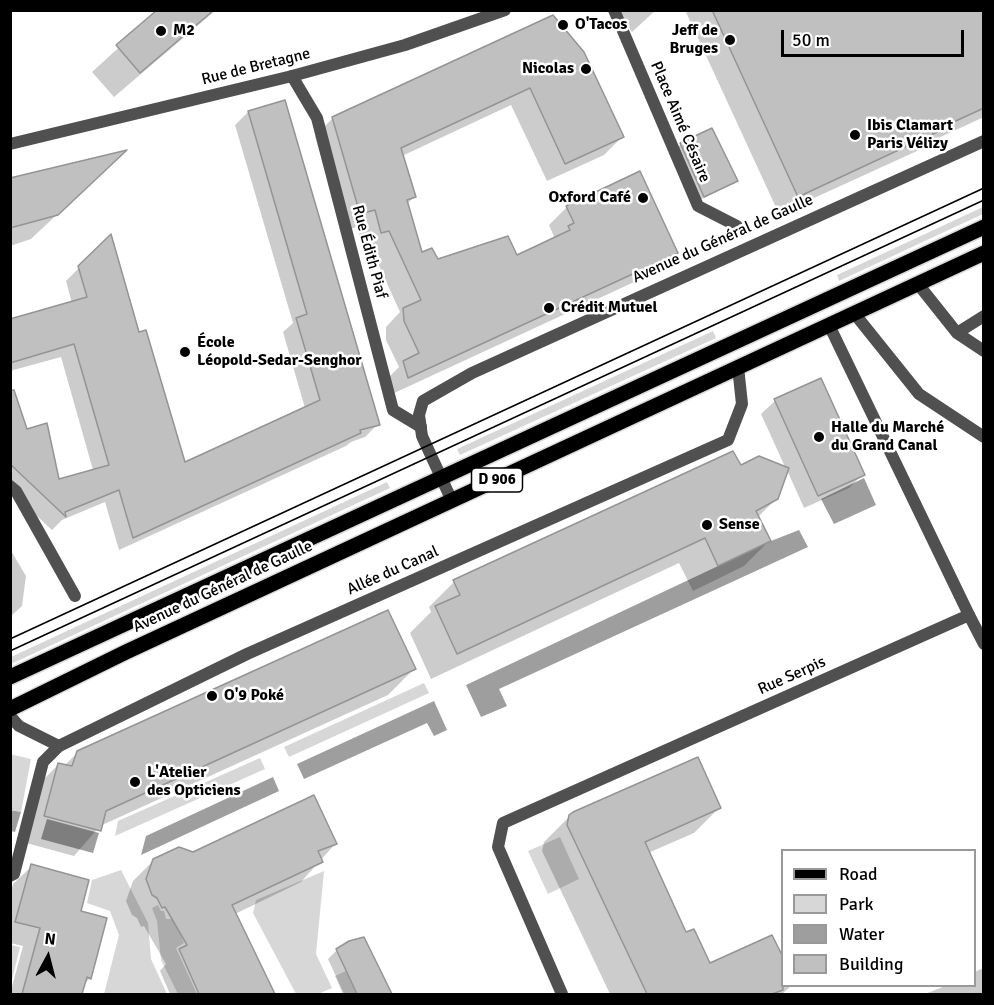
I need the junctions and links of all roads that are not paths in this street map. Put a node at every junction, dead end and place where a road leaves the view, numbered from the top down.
1 (505, 10) edge
2 (614, 10) edge
3 (292, 76) junction
4 (984, 141) edge
5 (10, 144) edge
6 (737, 226) dead end
7 (984, 226) edge
8 (984, 253) edge
9 (918, 284) junction
10 (854, 313) junction
11 (984, 316) edge
12 (829, 325) junction
13 (957, 333) junction
14 (984, 351) edge
15 (738, 367) junction
16 (420, 427) junction
17 (984, 437) edge
18 (441, 477) junction
19 (10, 486) edge
20 (452, 501) junction
21 (75, 596) dead end
22 (969, 615) junction
23 (984, 644) edge
24 (10, 677) edge
25 (10, 709) edge
26 (10, 716) edge
27 (59, 746) junction
28 (10, 876) edge
29 (562, 994) edge

1 - 3 street, Rue de Bretagne
2 - 6 street, Place Aimé Césaire
3 - 5 street, Rue de Bretagne
3 - 16 street, Rue Édith Piaf
4 - 16 street, Avenue du Général de Gaulle
7 - 18 main road, Avenue du Général de Gaulle
8 - 9 main road, Avenue du Général de Gaulle / D 906
9 - 10 main road, Avenue du Général de Gaulle / D 906
9 - 13 street
10 - 12 main road, Avenue du Général de Gaulle / D 906
10 - 17 street
11 - 13 street
12 - 15 main road, Avenue du Général de Gaulle / D 906
12 - 22 street
13 - 14 street
15 - 20 main road, Avenue du Général de Gaulle / D 906
15 - 27 street, Allée du Canal
16 - 18 street
18 - 20 street
18 - 24 main road, Avenue du Général de Gaulle
19 - 21 street
20 - 25 main road, Avenue du Général de Gaulle / D 906
22 - 23 street
22 - 29 street, Rue Serpis
26 - 27 street
27 - 28 street

